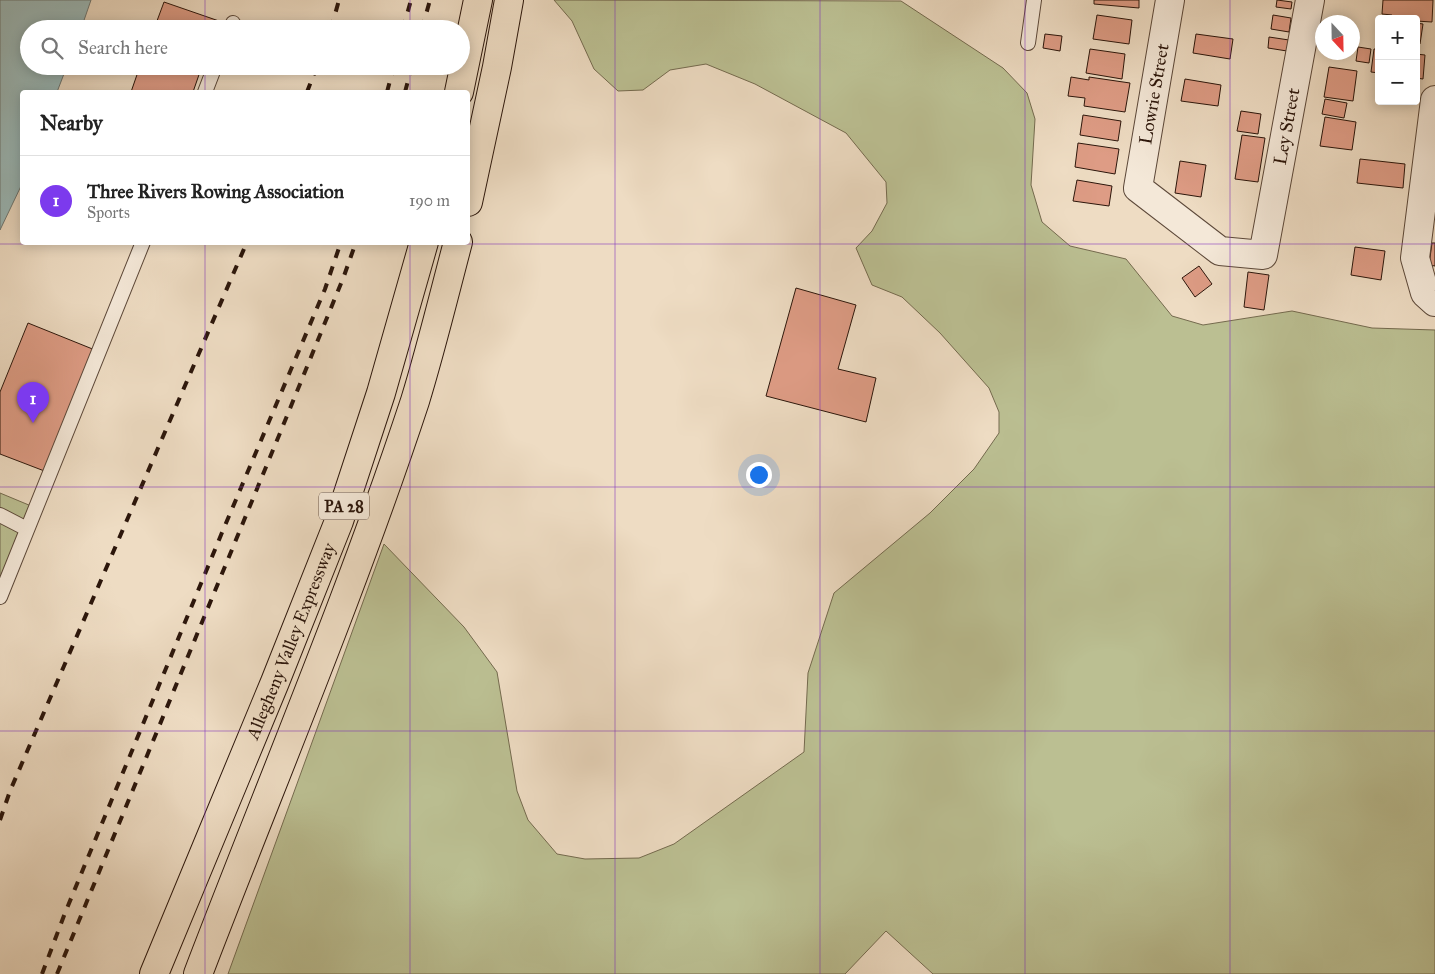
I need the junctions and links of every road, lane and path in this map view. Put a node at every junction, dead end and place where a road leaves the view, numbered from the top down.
1 (478, 0) edge
2 (510, 0) edge
3 (1034, 0) edge
4 (1170, 0) edge
5 (1310, 0) edge
6 (470, 39) edge
7 (1028, 43) dead end
8 (212, 75) edge
9 (463, 75) edge
10 (206, 90) edge
11 (459, 90) edge
12 (1435, 100) edge
13 (470, 193) edge
14 (142, 245) edge
15 (423, 245) edge
16 (457, 245) edge
17 (1263, 255) joint
18 (1435, 302) edge
19 (0, 515) edge
20 (28, 529) junction
21 (0, 597) edge
22 (154, 974) edge
23 (198, 974) edge

1 - 6 highway
2 - 13 highway
3 - 7 lane
4 - 17 street, Lowrie Street
5 - 17 street, Ley Street
8 - 10 lane
9 - 11 highway
12 - 18 street
14 - 20 lane
15 - 22 highway, Allegheny Valley Expressway / PA 28
16 - 23 highway, Allegheny Valley Expressway / PA 28
19 - 20 lane
20 - 21 lane

